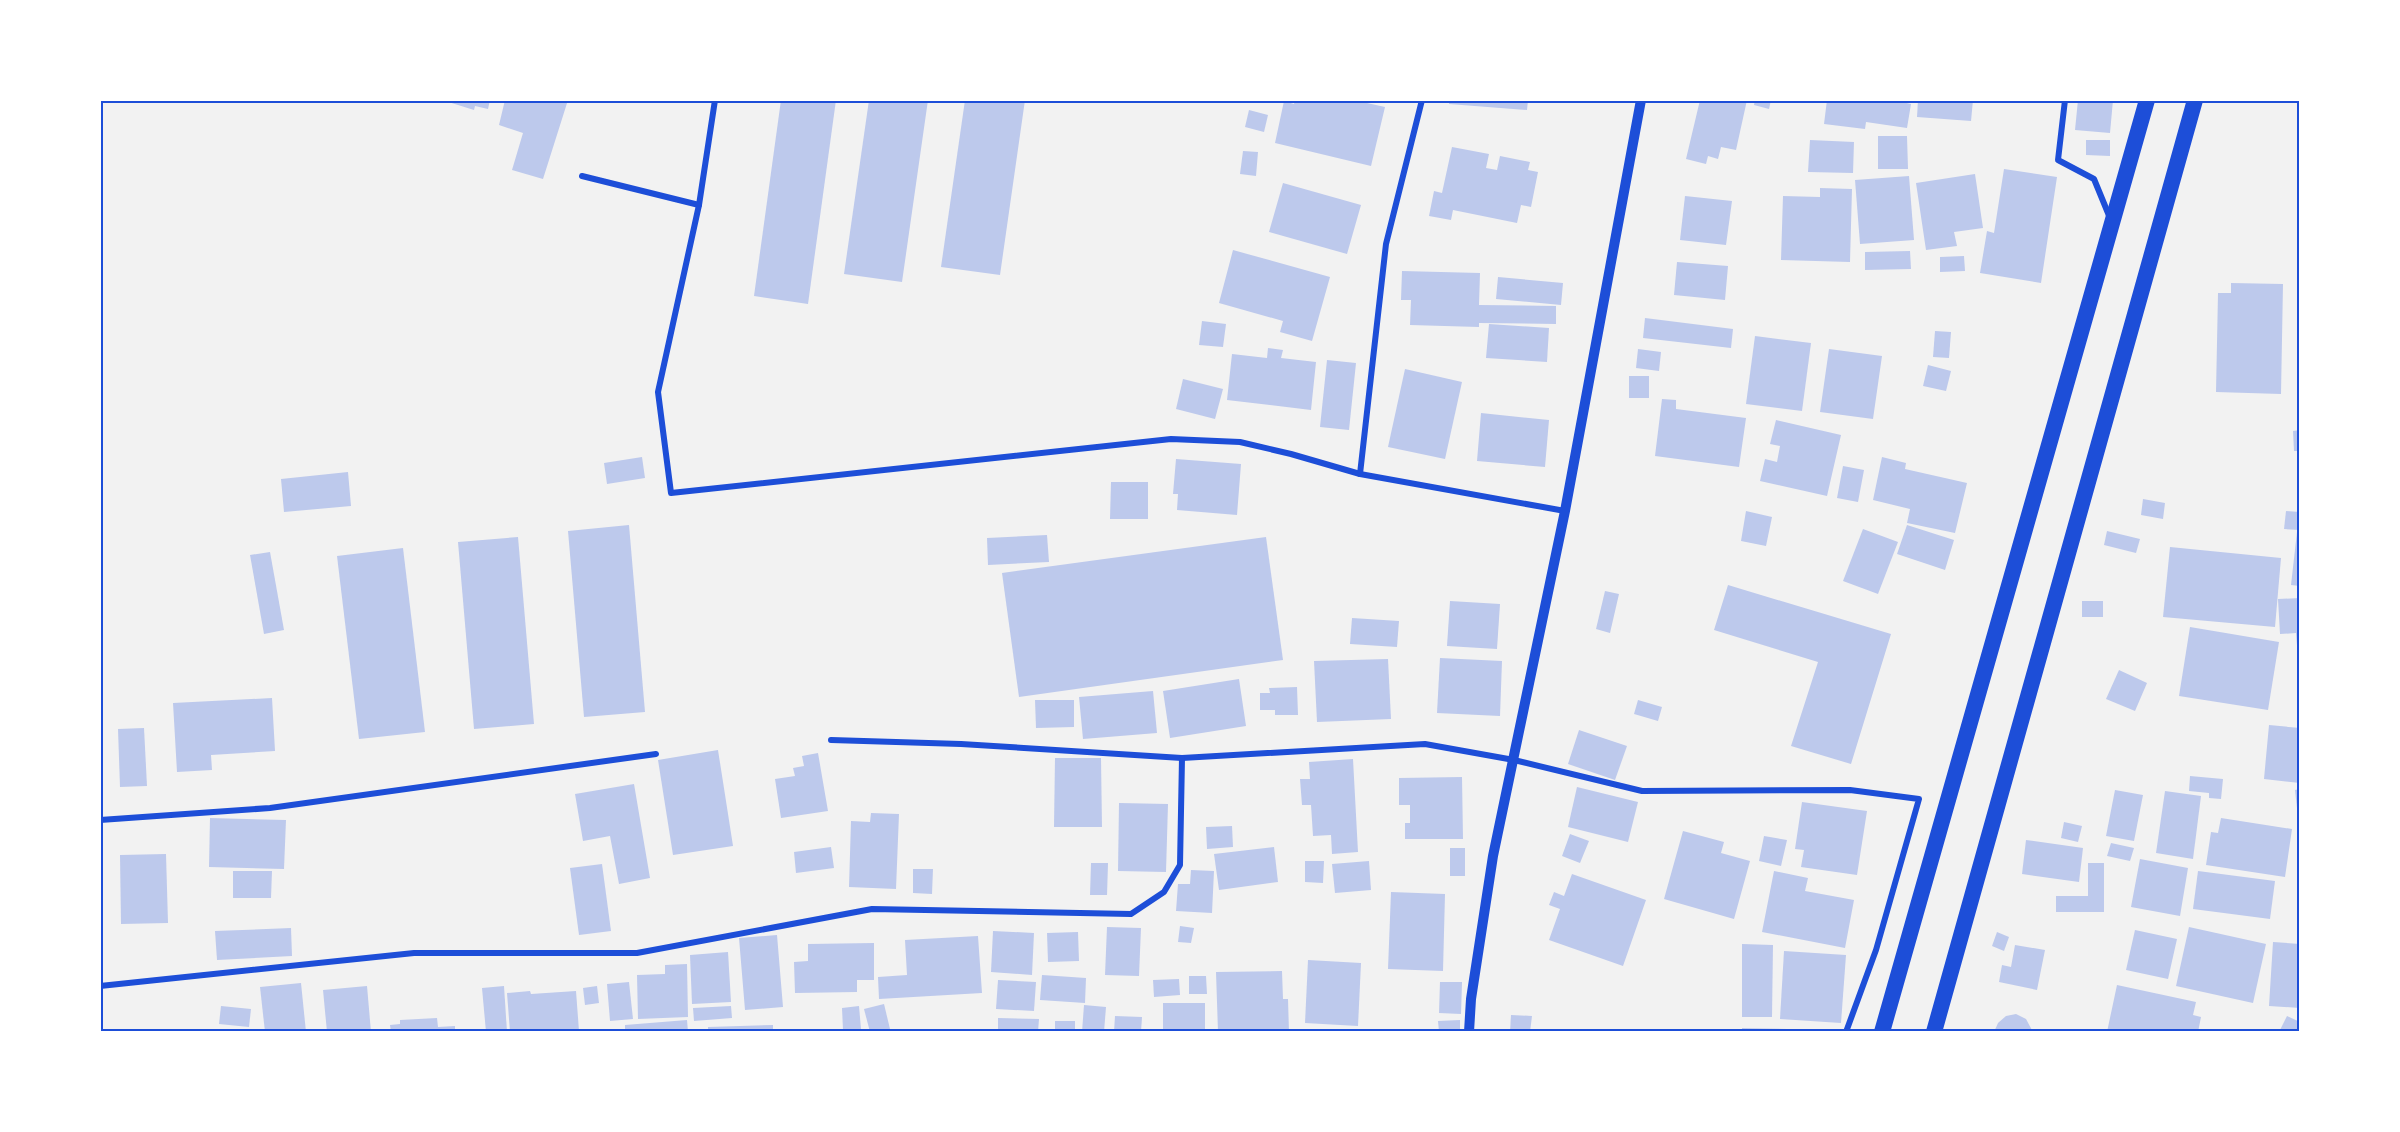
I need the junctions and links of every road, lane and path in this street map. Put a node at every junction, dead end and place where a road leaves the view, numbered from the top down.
1 (716, 100) edge
2 (1422, 100) edge
3 (1641, 100) edge
4 (2065, 100) edge
5 (2147, 100) edge
6 (2195, 100) edge
7 (582, 176) dead end
8 (699, 205) junction
9 (2112, 225) junction
10 (1360, 474) junction
11 (1565, 511) junction
12 (831, 741) dead end
13 (656, 754) dead end
14 (1182, 758) junction
15 (1514, 760) junction
16 (100, 820) edge
17 (100, 986) edge
18 (1469, 1032) edge
19 (1846, 1032) edge
20 (1882, 1032) edge
21 (1934, 1032) edge

1 - 8 street
2 - 10 street
3 - 11 street
4 - 9 street
5 - 9 highway
6 - 21 highway
7 - 8 street
8 - 10 street
9 - 20 highway
10 - 11 street
11 - 15 street
12 - 14 street
13 - 16 street
14 - 15 street
14 - 17 street
15 - 18 street
15 - 19 street

